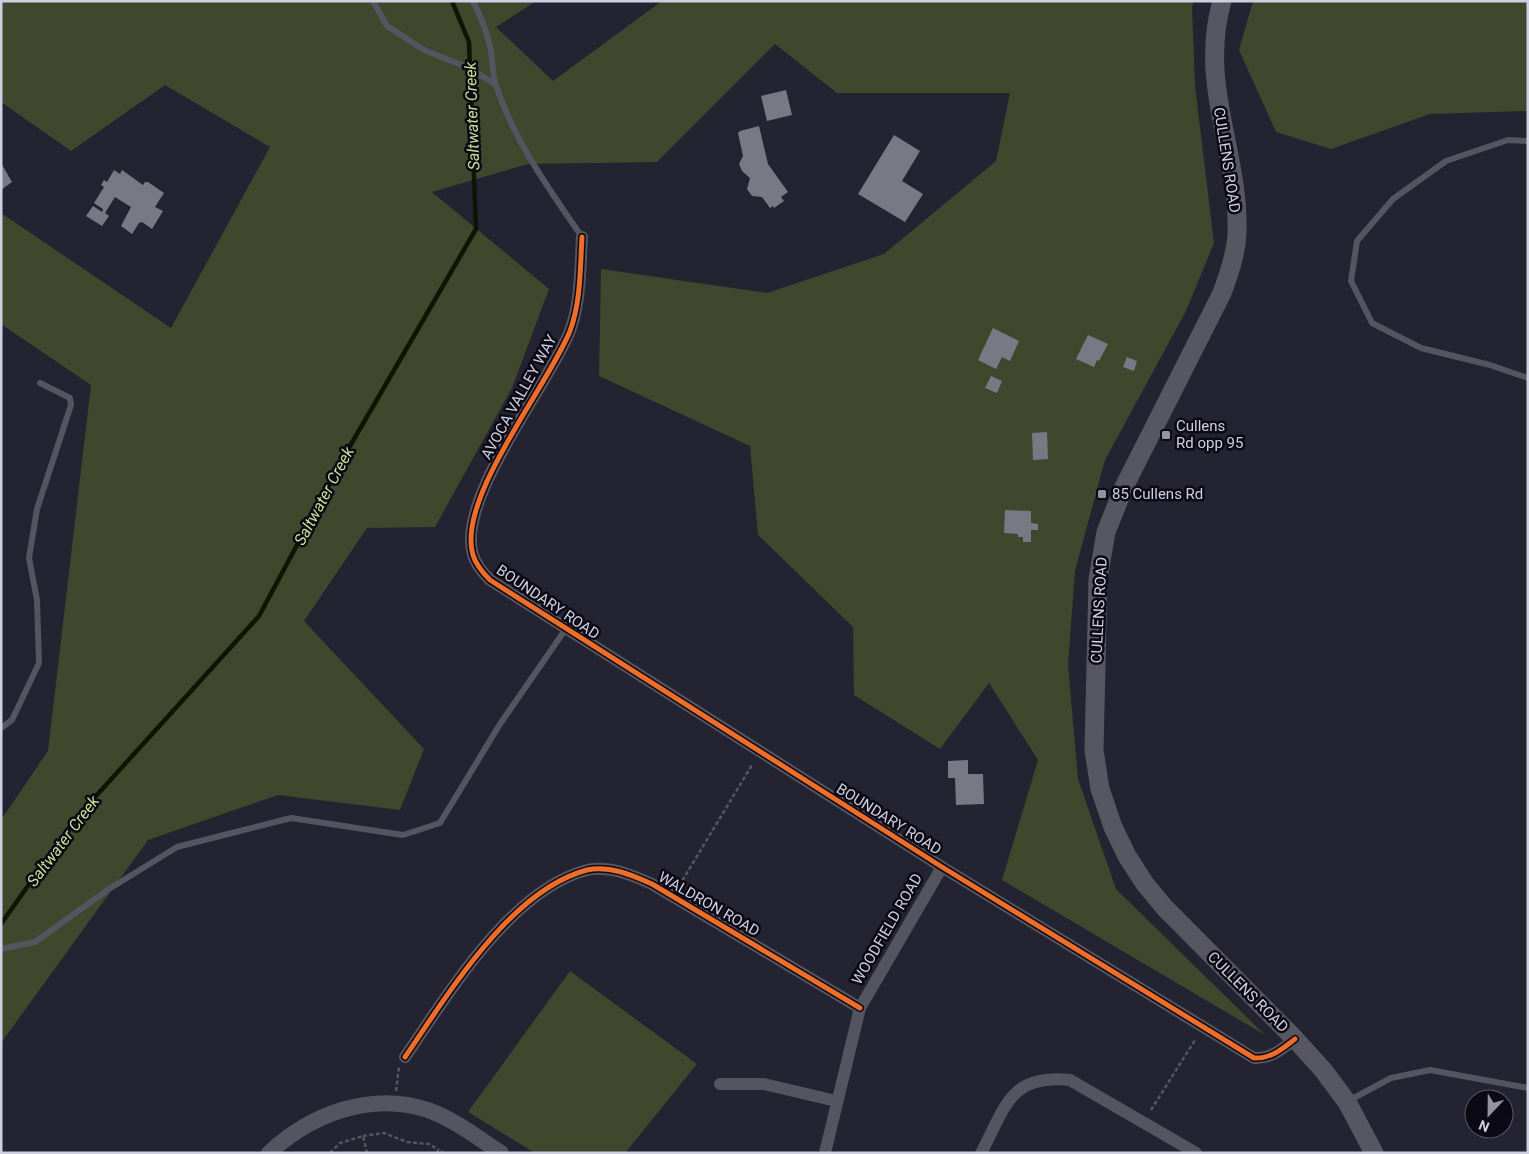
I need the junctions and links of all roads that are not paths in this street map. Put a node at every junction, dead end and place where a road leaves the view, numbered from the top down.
1 (373, 1) edge
2 (473, 1) edge
3 (1222, 1) edge
4 (495, 84) junction
5 (1528, 140) edge
6 (582, 237) joint
7 (1528, 378) edge
8 (40, 383) dead end
9 (478, 566) joint
10 (565, 630) junction
11 (1, 728) edge
12 (942, 867) junction
13 (1, 949) edge
14 (860, 1008) junction
15 (1296, 1039) junction
16 (405, 1057) road end
17 (720, 1084) dead end
18 (1528, 1088) edge
19 (836, 1101) junction
20 (1346, 1102) junction
21 (827, 1152) edge
22 (269, 1153) edge
23 (502, 1153) edge
24 (981, 1153) edge
25 (1196, 1153) edge
26 (1374, 1153) edge

1 - 4 lane
2 - 4 lane
3 - 15 main road, CULLENS ROAD
4 - 6 lane
5 - 7 lane
6 - 9 street, AVOCA VALLEY WAY
8 - 11 lane
9 - 10 street, BOUNDARY ROAD
10 - 12 street, BOUNDARY ROAD
10 - 13 lane
12 - 14 street, WOODFIELD ROAD
12 - 15 street, BOUNDARY ROAD
14 - 16 street, WALDRON ROAD
14 - 19 street, WOODFIELD ROAD
15 - 20 main road, CULLENS ROAD
17 - 19 street
18 - 20 lane
19 - 21 street, WOODFIELD ROAD
20 - 26 main road, CULLENS ROAD
22 - 23 street
24 - 25 street

